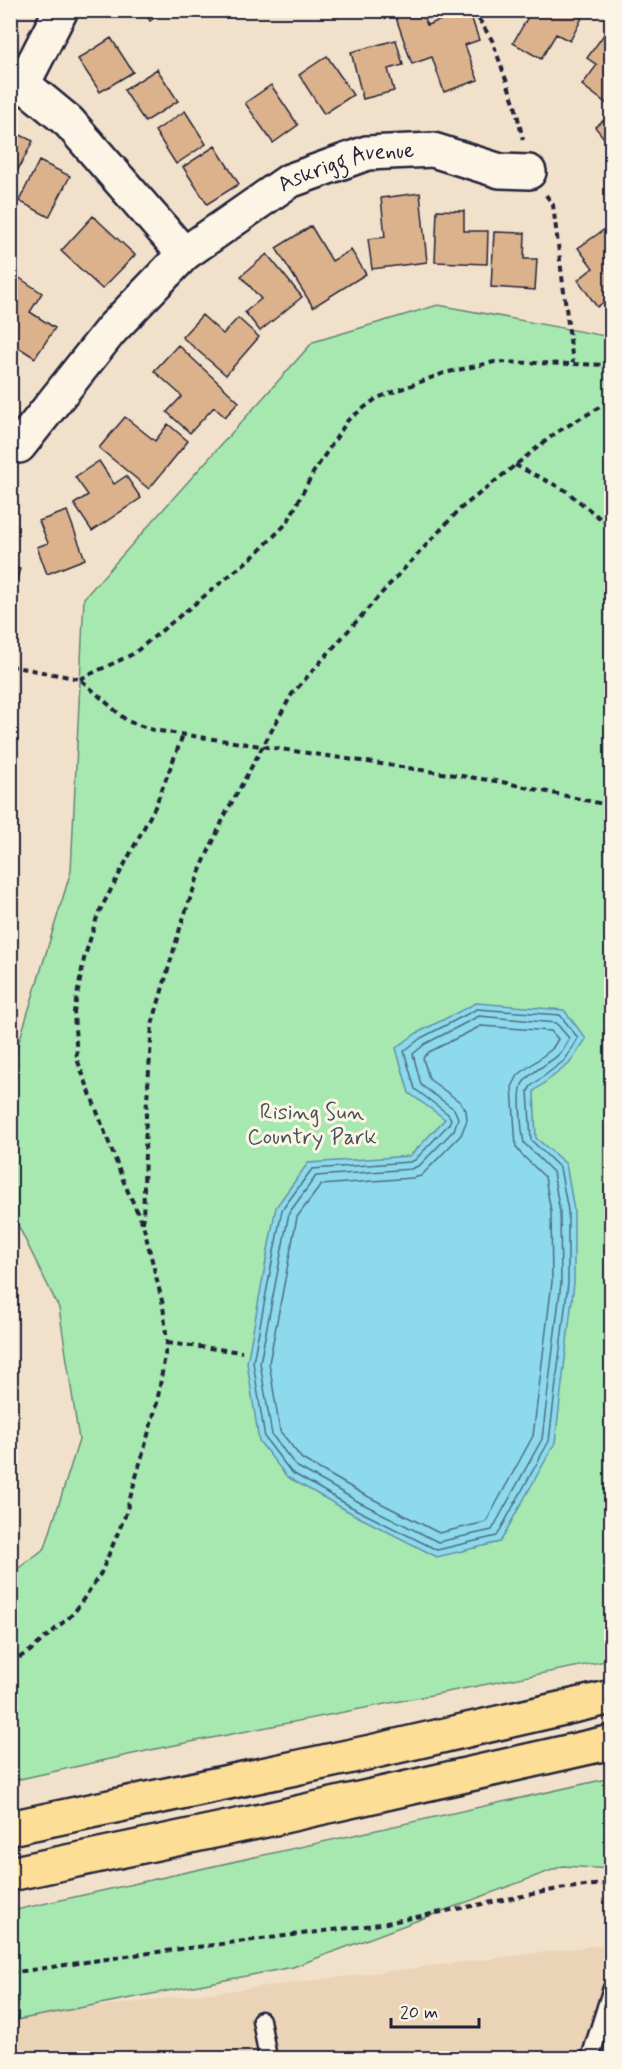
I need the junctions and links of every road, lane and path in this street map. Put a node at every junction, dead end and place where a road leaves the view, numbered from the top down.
1 (61, 10) edge
2 (473, 10) edge
3 (17, 81) edge
4 (529, 172) junction
5 (184, 254) junction
6 (573, 363) junction
7 (612, 365) edge
8 (612, 400) edge
9 (19, 447) dead end
10 (515, 465) junction
11 (612, 528) edge
12 (10, 666) edge
13 (80, 679) junction
14 (183, 735) junction
15 (262, 746) junction
16 (612, 806) edge
17 (143, 1224) junction
18 (167, 1343) junction
19 (242, 1352) dead end
20 (10, 1663) edge
21 (612, 1697) edge
22 (612, 1742) edge
23 (10, 1828) edge
24 (10, 1874) edge
25 (612, 1883) edge
26 (10, 1973) edge
27 (612, 1988) edge
28 (608, 2012) edge
29 (261, 2020) dead end
30 (268, 2058) edge
31 (590, 2058) edge

1 - 3 street
2 - 4 path
3 - 5 street
4 - 5 street, Askrigg Avenue
4 - 6 path
5 - 9 street, Askrigg Avenue
6 - 7 path
6 - 13 path
8 - 10 path
10 - 11 path
10 - 15 path
12 - 13 path
13 - 14 path
14 - 15 path
14 - 17 path
15 - 16 path
15 - 17 path
17 - 18 path
18 - 19 path
18 - 20 path
21 - 23 highway
22 - 24 highway
25 - 26 path
27 - 28 lane
28 - 31 lane
29 - 30 lane

